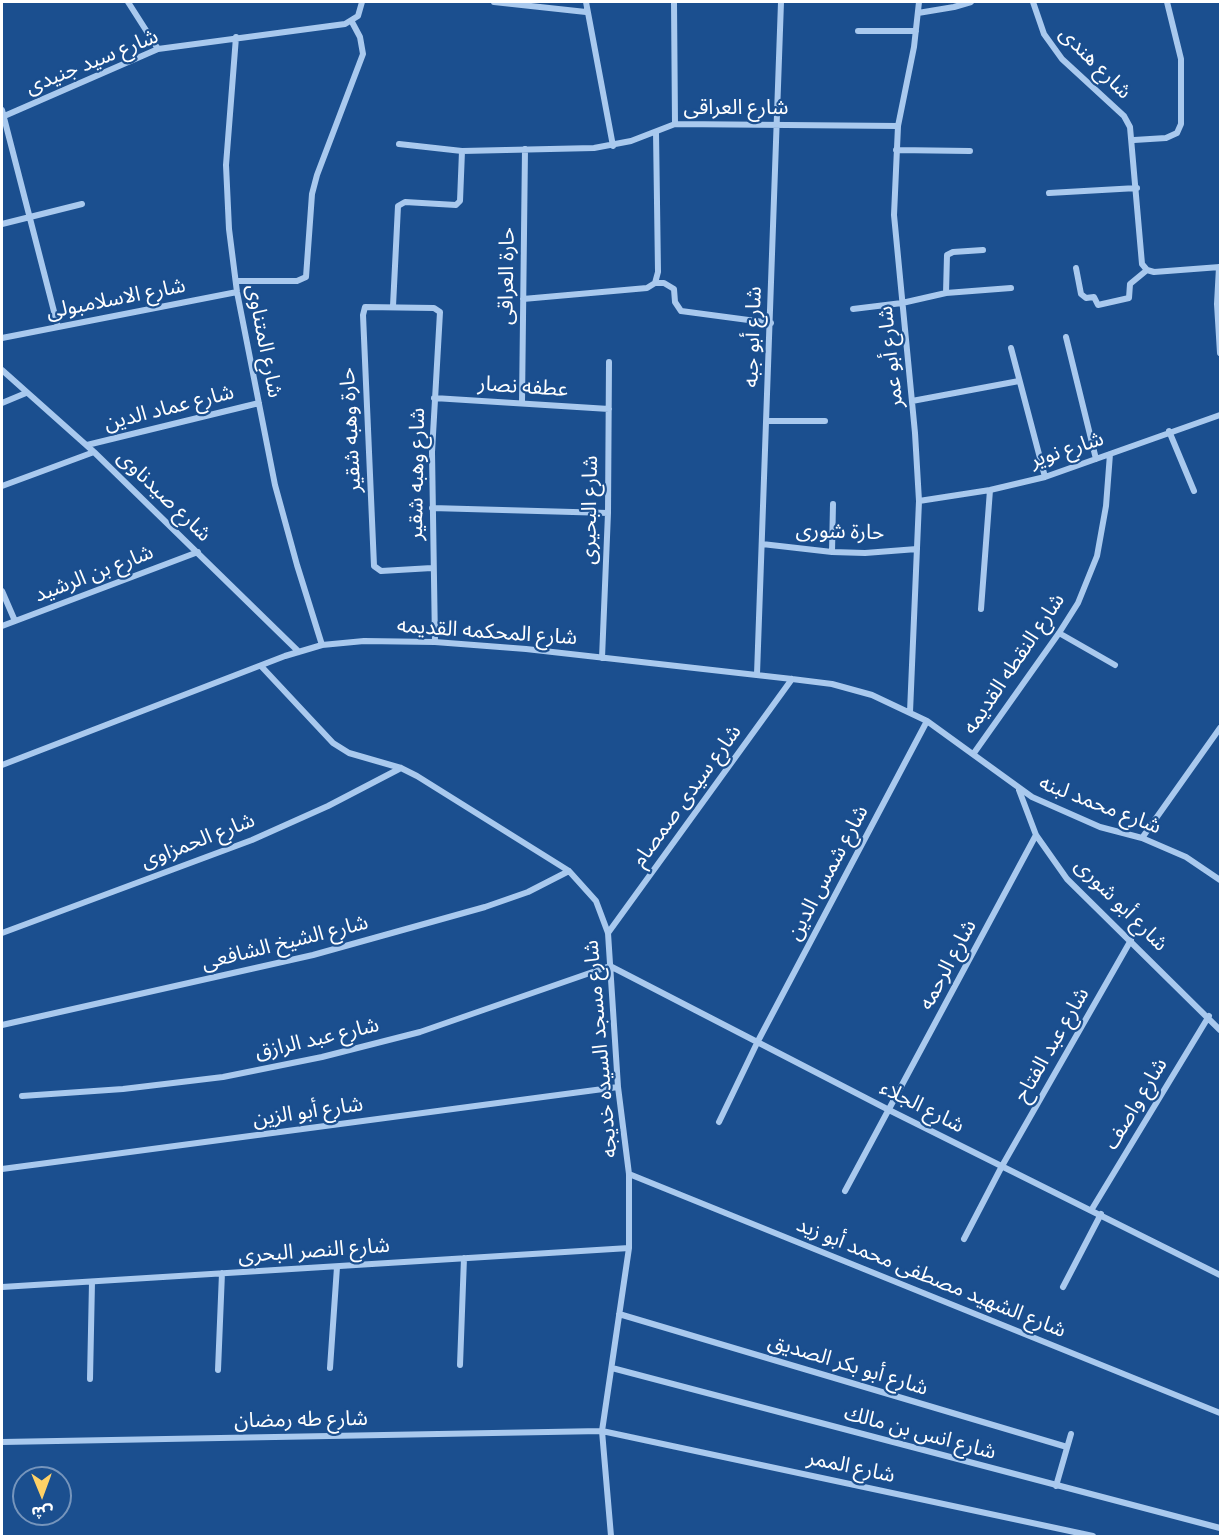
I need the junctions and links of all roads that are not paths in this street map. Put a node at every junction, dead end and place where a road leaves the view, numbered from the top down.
1 (138, 2) edge
2 (362, 2) edge
3 (494, 2) edge
4 (586, 2) edge
5 (674, 2) edge
6 (781, 2) edge
7 (919, 2) edge
8 (971, 2) edge
9 (1033, 2) edge
10 (1167, 2) edge
11 (129, 4) edge
12 (586, 12) junction
13 (918, 13) junction
14 (352, 22) junction
15 (858, 31) dead end
16 (916, 31) junction
17 (236, 37) junction
18 (158, 49) junction
19 (2, 114) edge
20 (777, 123) junction
21 (675, 124) junction
22 (898, 126) junction
23 (656, 132) junction
24 (1134, 140) junction
25 (399, 144) dead end
26 (613, 146) junction
27 (525, 149) junction
28 (896, 150) junction
29 (462, 151) junction
30 (970, 151) dead end
31 (1137, 188) junction
32 (1049, 193) dead end
33 (82, 204) dead end
34 (29, 217) junction
35 (2, 224) edge
36 (983, 250) dead end
37 (1220, 267) edge
38 (1076, 268) dead end
39 (1147, 270) junction
40 (236, 281) junction
41 (655, 283) junction
42 (1011, 288) dead end
43 (237, 292) junction
44 (946, 293) junction
45 (523, 299) junction
46 (902, 303) junction
47 (393, 306) junction
48 (438, 308) joint
49 (853, 309) dead end
50 (771, 323) junction
51 (58, 327) junction
52 (1066, 337) dead end
53 (2, 338) edge
54 (1011, 348) dead end
55 (1221, 353) edge
56 (609, 362) dead end
57 (2, 370) edge
58 (1019, 381) junction
59 (26, 393) junction
60 (434, 398) junction
61 (912, 401) junction
62 (2, 403) edge
63 (258, 403) junction
64 (522, 404) junction
65 (609, 409) junction
66 (1221, 415) edge
67 (767, 421) junction
68 (825, 422) dead end
69 (1168, 431) junction
70 (87, 445) junction
71 (94, 452) junction
72 (1110, 454) junction
73 (1096, 459) junction
74 (1045, 477) junction
75 (2, 486) edge
76 (990, 490) junction
77 (1194, 490) dead end
78 (919, 501) junction
79 (833, 504) dead end
80 (432, 508) junction
81 (608, 513) junction
82 (762, 544) junction
83 (917, 549) junction
84 (198, 552) junction
85 (832, 552) junction
86 (432, 567) junction
87 (2, 591) edge
88 (981, 609) dead end
89 (15, 621) junction
90 (2, 626) edge
91 (1059, 633) junction
92 (435, 642) junction
93 (322, 645) junction
94 (299, 652) junction
95 (602, 658) junction
96 (1115, 665) dead end
97 (261, 666) junction
98 (757, 674) junction
99 (792, 679) junction
100 (910, 712) junction
101 (927, 721) junction
102 (1221, 728) edge
103 (974, 753) junction
104 (2, 765) edge
105 (401, 768) junction
106 (1019, 790) junction
107 (1036, 835) junction
108 (1142, 838) junction
109 (569, 871) junction
110 (1221, 880) edge
111 (2, 933) edge
112 (608, 933) junction
113 (1131, 940) junction
114 (610, 966) junction
115 (1209, 1016) junction
116 (2, 1025) edge
117 (1221, 1030) edge
118 (758, 1041) junction
119 (618, 1087) junction
120 (22, 1096) dead end
121 (889, 1110) junction
122 (719, 1122) dead end
123 (1002, 1166) junction
124 (2, 1169) edge
125 (629, 1174) junction
126 (845, 1191) dead end
127 (1092, 1209) junction
128 (1101, 1214) junction
129 (964, 1239) dead end
130 (629, 1248) junction
131 (464, 1258) junction
132 (337, 1267) junction
133 (222, 1274) junction
134 (1221, 1275) edge
135 (92, 1282) junction
136 (2, 1287) edge
137 (1063, 1287) dead end
138 (619, 1314) junction
139 (460, 1365) dead end
140 (330, 1368) dead end
141 (612, 1368) junction
142 (218, 1370) dead end
143 (90, 1379) dead end
144 (1221, 1413) edge
145 (602, 1431) junction
146 (1071, 1434) dead end
147 (2, 1442) edge
148 (1067, 1447) junction
149 (1056, 1485) junction
150 (1221, 1528) edge
151 (610, 1536) edge
152 (1093, 1536) edge

1 - 11 street
2 - 14 street
3 - 12 street
4 - 12 street
5 - 21 street
6 - 20 street, شارع أبو جبه
7 - 13 street, شارع أبو عمر
8 - 13 street
9 - 24 street, شارع هندى
10 - 24 street
11 - 18 street
12 - 26 street
13 - 16 street, شارع أبو عمر
14 - 17 street, شارع سيد جنيدى
14 - 40 street
15 - 16 street
16 - 22 street, شارع أبو عمر
17 - 18 street, شارع سيد جنيدى
17 - 40 street, شارع المتناوى
18 - 19 street, شارع سيد جنيدى
19 - 34 street
20 - 21 street, شارع العراقى
20 - 22 street, شارع العراقى
20 - 50 street, شارع أبو جبه
21 - 23 street, شارع العراقى
22 - 28 street, شارع أبو عمر
23 - 26 street, شارع العراقى
23 - 41 street
24 - 31 street, شارع هندى
25 - 29 street, شارع العراقى
26 - 27 street, شارع العراقى
27 - 29 street, شارع العراقى
27 - 45 street, حارة العراقى
28 - 30 street
28 - 46 street, شارع أبو عمر
29 - 47 street
31 - 32 street
31 - 39 street, شارع هندى
33 - 34 street
34 - 35 street
34 - 51 street
36 - 44 street
37 - 39 street
37 - 55 street
38 - 39 street
40 - 43 street, شارع المتناوى
41 - 45 street
41 - 50 street
42 - 44 street
43 - 51 street, شارع الاسلامبولى
43 - 63 street, شارع المتناوى
44 - 46 street
45 - 64 street, حارة العراقى
46 - 49 street
46 - 61 street, شارع أبو عمر
47 - 48 street, حارة وهبه شقير
47 - 86 street, حارة وهبه شقير
48 - 60 street, شارع وهبه شقير
50 - 67 street, شارع أبو جبه
51 - 53 street, شارع الاسلامبولى
52 - 73 street
54 - 58 street
56 - 65 street, شارع البحيرى
57 - 59 street, شارع صيدناوى
58 - 61 street
58 - 74 street
59 - 62 street
59 - 70 street, شارع صيدناوى
60 - 64 street, عطفه نصار
60 - 80 street, شارع وهبه شقير
61 - 78 street, شارع أبو عمر
63 - 70 street, شارع عماد الدين
63 - 93 street, شارع المتناوى
64 - 65 street, عطفه نصار
65 - 81 street, شارع البحيرى
66 - 69 street, شارع نوير
67 - 68 street
67 - 82 street, شارع أبو جبه
69 - 72 street, شارع نوير
69 - 77 street
70 - 71 street, شارع صيدناوى
71 - 75 street, شارع عماد الدين
71 - 84 street, شارع صيدناوى
72 - 73 street, شارع نوير
72 - 91 street, شارع النقطه القديمه
73 - 74 street, شارع نوير
74 - 76 street, شارع نوير
76 - 78 street, شارع نوير
76 - 88 street
78 - 83 street, شارع أبو عمر
79 - 85 street
80 - 81 street
80 - 86 street, شارع وهبه شقير
81 - 95 street, شارع البحيرى
82 - 85 street, حارة شورى
82 - 98 street, شارع أبو جبه
83 - 85 street, حارة شورى
83 - 100 street, شارع أبو عمر
84 - 89 street, شارع بن الرشيد
84 - 94 street, شارع صيدناوى
86 - 92 street, شارع وهبه شقير
87 - 89 street
89 - 90 street, شارع بن الرشيد
91 - 96 street
91 - 103 street, شارع النقطه القديمه
92 - 93 street, شارع المحكمه القديمه
92 - 95 street, شارع المحكمه القديمه
93 - 94 street, شارع المحكمه القديمه
94 - 97 street, شارع المحكمه القديمه
95 - 98 street, شارع المحكمه القديمه
97 - 104 street, شارع المحكمه القديمه
97 - 105 street, شارع مسجد السيده خديجه
98 - 99 street, شارع المحكمه القديمه
99 - 100 street, شارع المحكمه القديمه
99 - 112 street, شارع سيدى صمصام
100 - 101 street, شارع المحكمه القديمه
101 - 103 street, شارع المحكمه القديمه
101 - 118 street, شارع شمس الدين
102 - 108 street
103 - 106 street, شارع محمد لبنه
105 - 109 street, شارع مسجد السيده خديجه
105 - 111 street, شارع الحمزاوى
106 - 107 street, شارع أبو شورى
106 - 108 street, شارع محمد لبنه
107 - 113 street, شارع أبو شورى
107 - 121 street, شارع الرحمه
108 - 110 street, شارع محمد لبنه
109 - 112 street, شارع مسجد السيده خديجه
109 - 116 street, شارع الشيخ الشافعى
112 - 114 street, شارع مسجد السيده خديجه
113 - 115 street, شارع أبو شورى
113 - 123 street, شارع عبد الفتاح
114 - 118 street, شارع الجلاء
114 - 119 street, شارع مسجد السيده خديجه
114 - 120 street, شارع عبد الرازق
115 - 117 street, شارع أبو شورى
115 - 127 street, شارع واصف
118 - 121 street, شارع الجلاء
118 - 122 street, شارع شمس الدين
119 - 124 street, شارع أبو الزين
119 - 125 street, شارع مسجد السيده خديجه
121 - 123 street, شارع الجلاء
121 - 126 street, شارع الرحمه
123 - 127 street, شارع الجلاء
123 - 129 street, شارع عبد الفتاح
125 - 130 street, شارع مسجد السيده خديجه
125 - 144 street, شارع الشهيد مصطفى محمد أبو زيد
127 - 128 street, شارع الجلاء
128 - 134 street, شارع الجلاء
128 - 137 street
130 - 131 street, شارع النصر البحرى
130 - 138 street, شارع مسجد السيده خديجه
131 - 132 street, شارع النصر البحرى
131 - 139 street
132 - 133 street, شارع النصر البحرى
132 - 140 street
133 - 135 street, شارع النصر البحرى
133 - 142 street
135 - 136 street, شارع النصر البحرى
135 - 143 street
138 - 141 street, شارع مسجد السيده خديجه
138 - 148 street, شارع أبو بكر الصديق
141 - 145 street, شارع مسجد السيده خديجه
141 - 149 street, شارع انس بن مالك
145 - 147 street, شارع طه رمضان
145 - 151 street, شارع مسجد السيده خديجه
145 - 152 street, شارع الممر
146 - 148 street
148 - 149 street
149 - 150 street, شارع انس بن مالك

